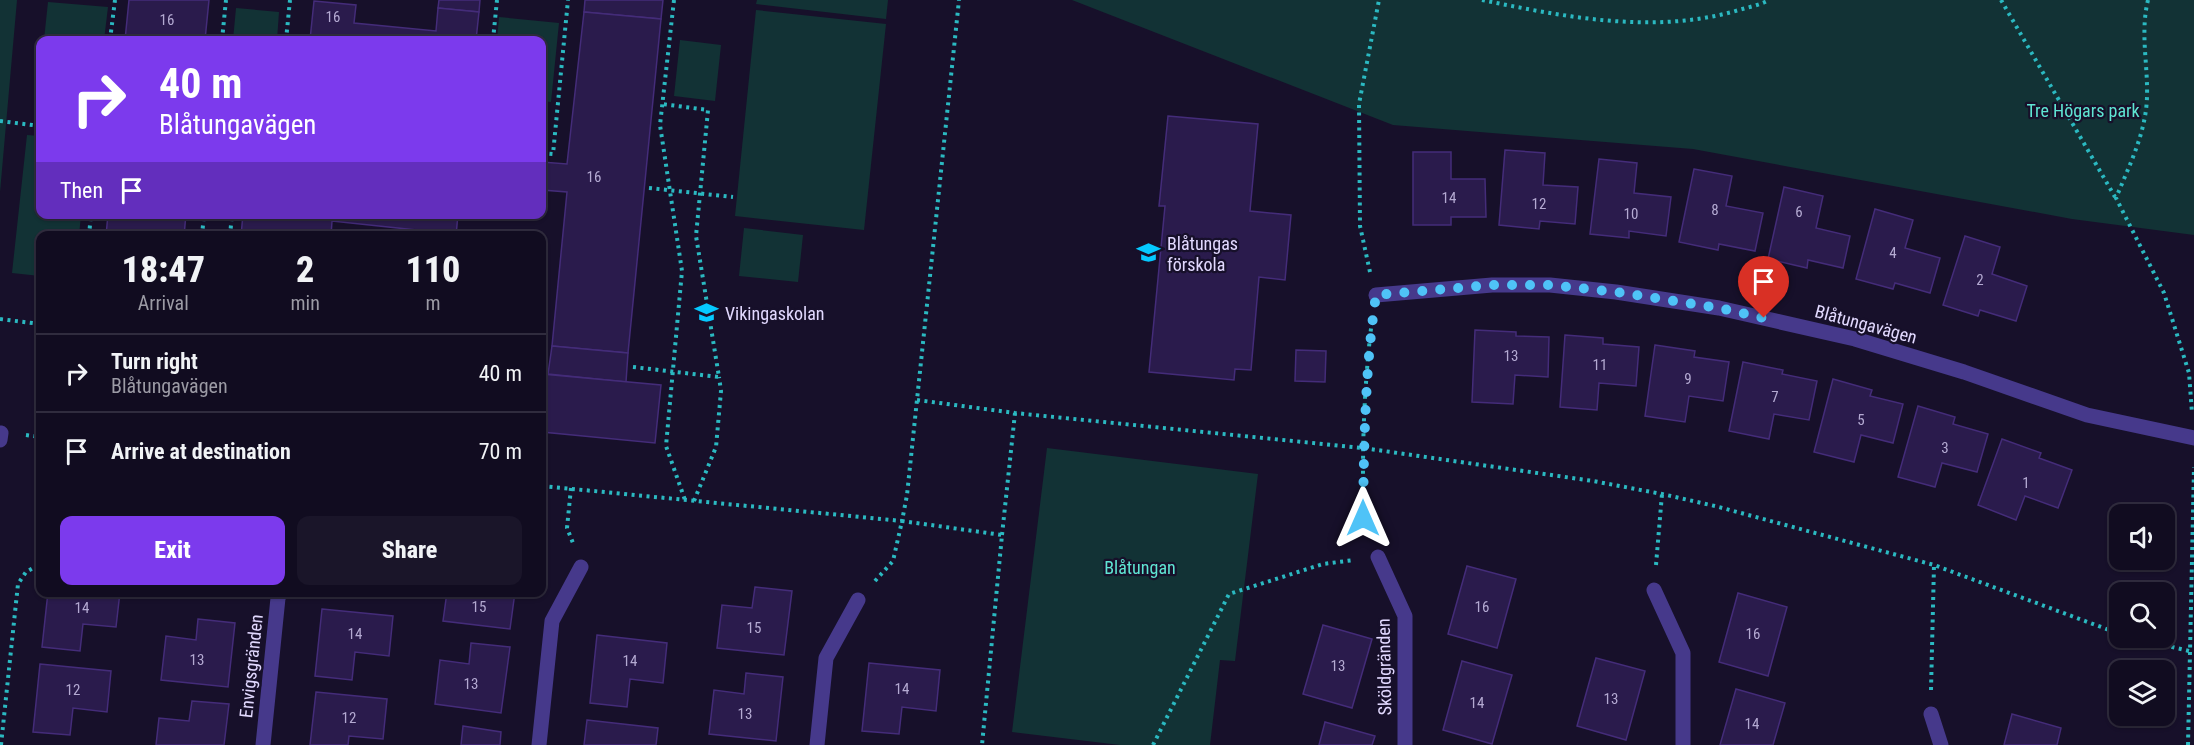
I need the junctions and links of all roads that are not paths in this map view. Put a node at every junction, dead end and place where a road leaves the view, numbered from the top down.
1 (1376, 295) road end
2 (2194, 431) edge
3 (1, 433) edge
4 (0, 440) edge
5 (1378, 557) road end
6 (581, 567) road end
7 (1654, 590) road end
8 (278, 597) edge
9 (858, 600) road end
10 (1931, 714) road end
11 (263, 745) edge
12 (539, 745) edge
13 (817, 745) edge
14 (1405, 745) edge
15 (1683, 745) edge
16 (1941, 745) edge

1 - 2 street, Blåtungavägen
3 - 4 street
5 - 14 street, Sköldgränden
6 - 12 street
7 - 15 street
8 - 11 street, Envigsgränden
9 - 13 street
10 - 16 street

